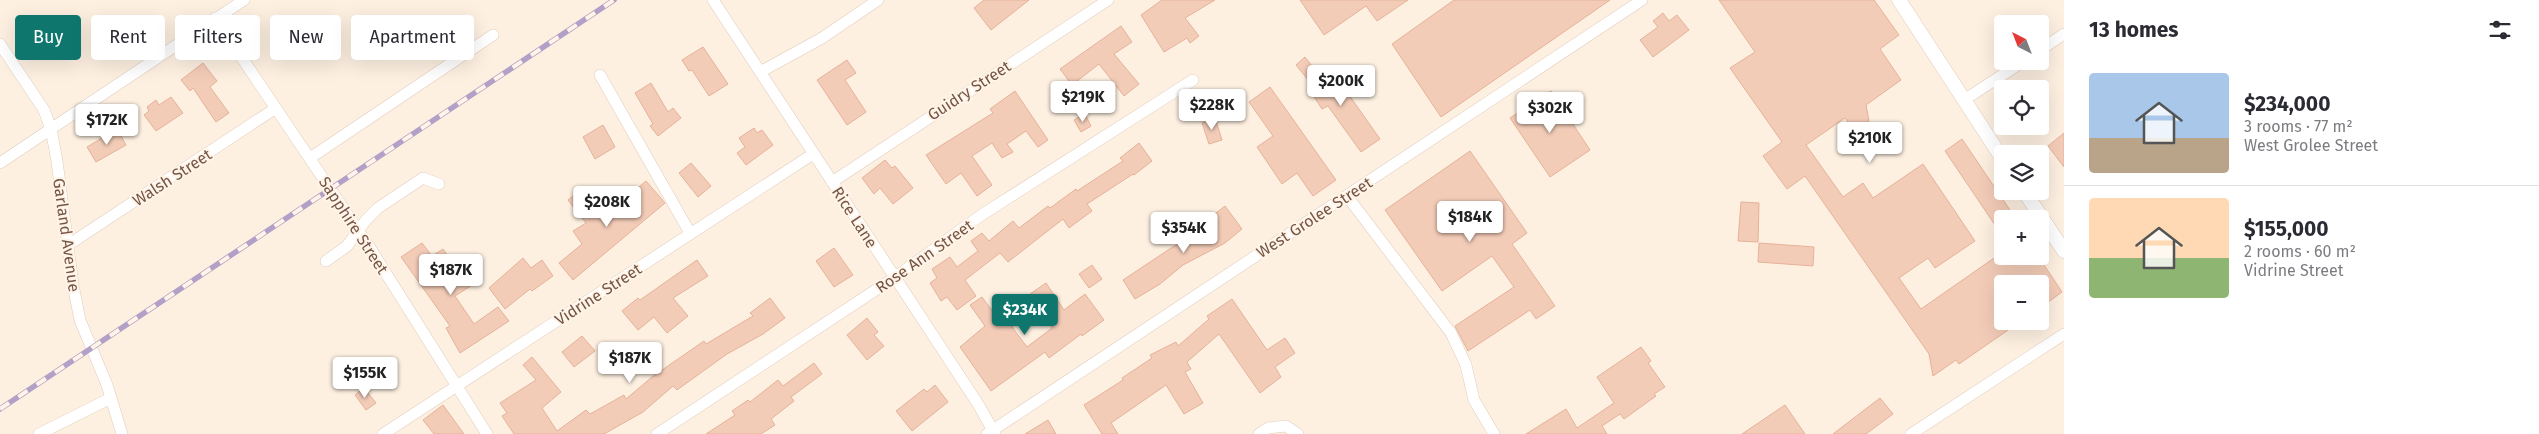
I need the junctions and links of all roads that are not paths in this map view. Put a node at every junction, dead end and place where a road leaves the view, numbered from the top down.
1 (244, 0) edge
2 (713, 0) edge
3 (878, 0) edge
4 (1108, 0) edge
5 (1642, 0) edge
6 (1899, 0) edge
7 (220, 15) edge
8 (2064, 34) edge
9 (493, 35) dead end
10 (0, 44) edge
11 (2049, 44) edge
12 (175, 45) edge
13 (243, 60) edge
14 (2010, 70) edge
15 (760, 72) junction
16 (600, 75) dead end
17 (1193, 80) dead end
18 (1964, 100) junction
19 (276, 108) junction
20 (51, 129) junction
21 (1994, 146) edge
22 (813, 154) junction
23 (310, 158) junction
24 (0, 164) edge
25 (832, 182) junction
26 (439, 184) dead end
27 (1347, 196) junction
28 (2030, 200) edge
29 (359, 233) junction
30 (690, 233) junction
31 (68, 246) junction
32 (2064, 251) edge
33 (326, 261) dead end
34 (894, 278) junction
35 (2064, 334) edge
36 (458, 387) junction
37 (111, 398) junction
38 (991, 433) edge
39 (39, 434) edge
40 (122, 434) edge
41 (383, 434) edge
42 (487, 434) edge
43 (656, 434) edge
44 (1259, 434) edge
45 (1298, 434) edge
46 (1494, 434) edge
47 (1911, 434) edge

1 - 7 street
2 - 15 street, Rice Lane
3 - 15 street
4 - 25 street, Guidry Street
5 - 27 street, West Grolee Street
6 - 18 street
8 - 11 street
9 - 23 street
10 - 20 street, Garland Avenue
12 - 20 street
13 - 19 street, Sapphire Street
14 - 18 street
15 - 22 street, Rice Lane
16 - 30 street
17 - 34 street, Rose Ann Street
18 - 21 street
19 - 23 street, Sapphire Street
19 - 31 street, Walsh Street
20 - 24 street
20 - 31 street, Garland Avenue
22 - 25 street, Rice Lane
22 - 30 street, Vidrine Street
23 - 29 street, Sapphire Street
25 - 34 street, Rice Lane
26 - 29 street
27 - 38 street, West Grolee Street
27 - 46 street
28 - 32 street
29 - 33 street
29 - 36 street, Sapphire Street
30 - 36 street, Vidrine Street
31 - 37 street, Garland Avenue
34 - 38 street, Rice Lane
34 - 43 street, Rose Ann Street
35 - 47 street
36 - 41 street, Vidrine Street
36 - 42 street, Sapphire Street
37 - 39 street
37 - 40 street, Garland Avenue
44 - 45 street

